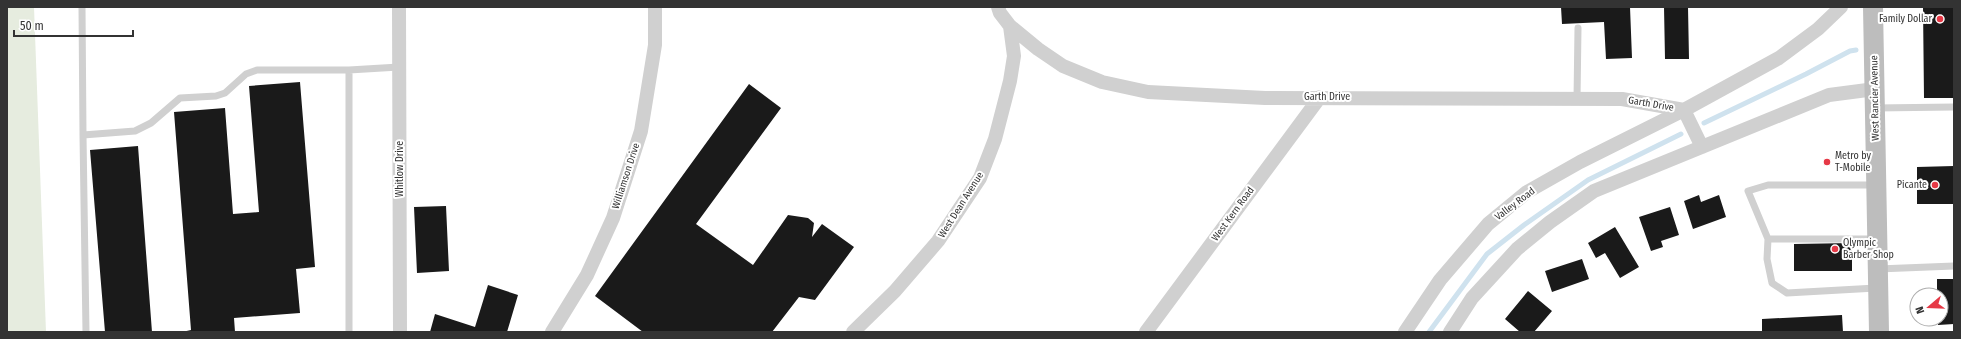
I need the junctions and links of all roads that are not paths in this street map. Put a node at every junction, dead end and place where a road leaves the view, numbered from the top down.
1 (82, 7) edge
2 (398, 7) edge
3 (655, 7) edge
4 (998, 7) edge
5 (1841, 7) edge
6 (1873, 7) edge
7 (1010, 26) junction
8 (1578, 28) dead end
9 (399, 67) junction
10 (349, 70) junction
11 (1320, 97) junction
12 (1875, 98) junction
13 (1577, 99) junction
14 (1954, 107) edge
15 (1684, 110) junction
16 (83, 135) junction
17 (1702, 148) junction
18 (1876, 185) junction
19 (1768, 239) junction
20 (1878, 239) junction
21 (1954, 266) edge
22 (1878, 278) junction
23 (86, 332) edge
24 (349, 332) edge
25 (400, 332) edge
26 (552, 332) edge
27 (853, 332) edge
28 (1146, 332) edge
29 (1405, 332) edge
30 (1450, 332) edge
31 (1879, 332) edge

1 - 16 lane
2 - 9 street, Whitlow Drive
3 - 26 street, Williamson Drive
4 - 7 street, Garth Drive
5 - 15 street, Garth Drive
6 - 12 main road, West Rancier Avenue
7 - 11 street, Garth Drive
7 - 27 street, West Dean Avenue
8 - 13 lane
9 - 10 lane
9 - 25 street, Whitlow Drive
10 - 16 lane
10 - 24 lane
11 - 13 street, Garth Drive
11 - 28 street, West Kern Road
12 - 14 lane
12 - 17 street
12 - 18 main road, West Rancier Avenue
13 - 15 street, Garth Drive
15 - 17 street, Garth Drive
15 - 29 street, Valley Road
16 - 23 lane
17 - 30 street
18 - 19 lane
18 - 20 main road, West Rancier Avenue
19 - 20 lane
19 - 22 lane
20 - 22 main road, West Rancier Avenue
21 - 22 lane
22 - 31 main road, West Rancier Avenue

